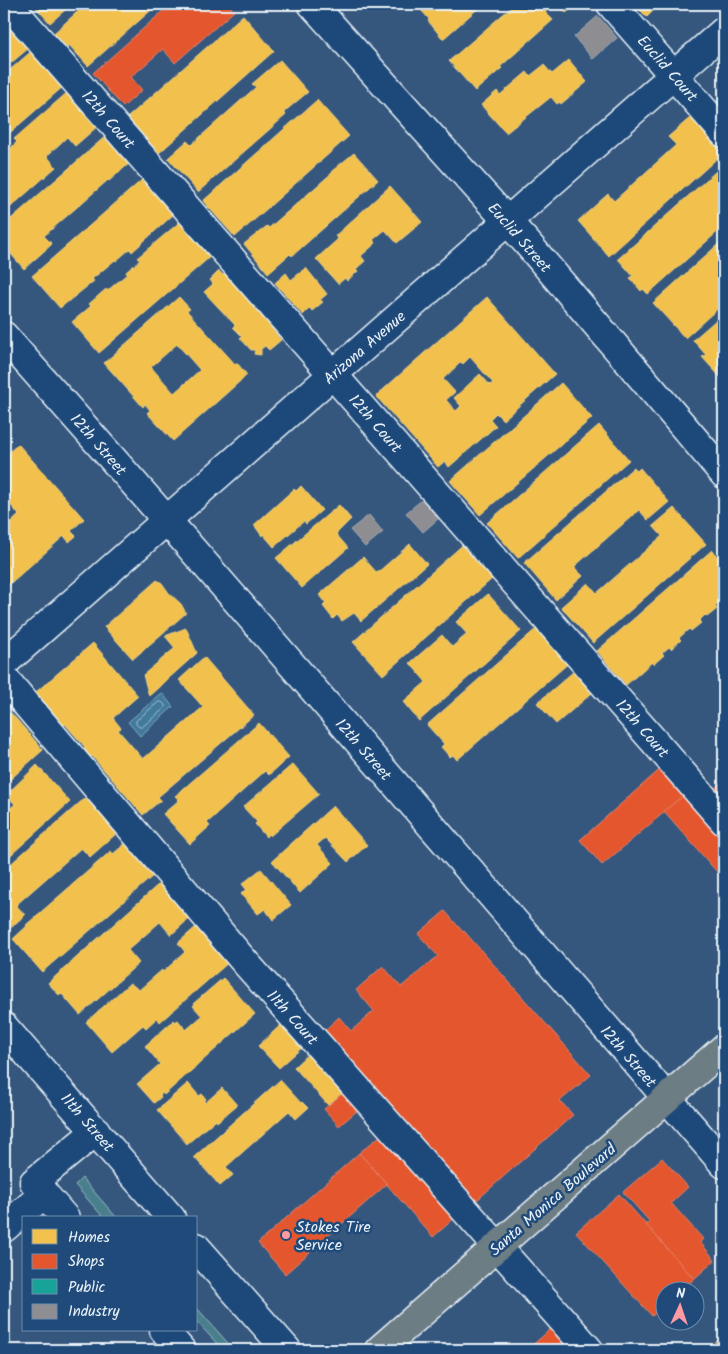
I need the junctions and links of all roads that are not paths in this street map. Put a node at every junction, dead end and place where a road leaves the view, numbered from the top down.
1 (8, 4) edge
2 (312, 4) edge
3 (611, 4) edge
4 (724, 32) edge
5 (674, 75) junction
6 (724, 133) edge
7 (508, 222) junction
8 (4, 336) edge
9 (333, 374) junction
10 (724, 474) edge
11 (166, 520) junction
12 (4, 663) edge
13 (4, 678) edge
14 (724, 821) edge
15 (4, 1028) edge
16 (724, 1048) edge
17 (667, 1100) junction
18 (96, 1131) junction
19 (724, 1164) edge
20 (44, 1194) junction
21 (63, 1216) edge
22 (169, 1216) edge
23 (4, 1228) edge
24 (497, 1246) junction
25 (198, 1250) edge
26 (166, 1332) edge
27 (181, 1350) edge
28 (287, 1350) edge
29 (379, 1350) edge
30 (589, 1350) edge

1 - 9 street, 12th Court
2 - 7 street, Euclid Street
3 - 5 street, Euclid Court
4 - 5 street, Arizona Avenue
5 - 6 street, Euclid Court
5 - 7 street, Arizona Avenue
7 - 9 street, Arizona Avenue
7 - 10 street, Euclid Street
8 - 11 street, 12th Street
9 - 11 street, Arizona Avenue
9 - 14 street, 12th Court
11 - 12 street, Arizona Avenue
11 - 17 street, 12th Street
13 - 24 street, 11th Court
15 - 18 street, 11th Street
16 - 17 main road, Santa Monica Boulevard
17 - 19 street, 12th Street
17 - 24 main road, Santa Monica Boulevard
18 - 20 street
18 - 22 street, 11th Street
20 - 21 street
20 - 23 street
24 - 29 main road, Santa Monica Boulevard
24 - 30 street, 11th Court
25 - 28 street
26 - 27 street

